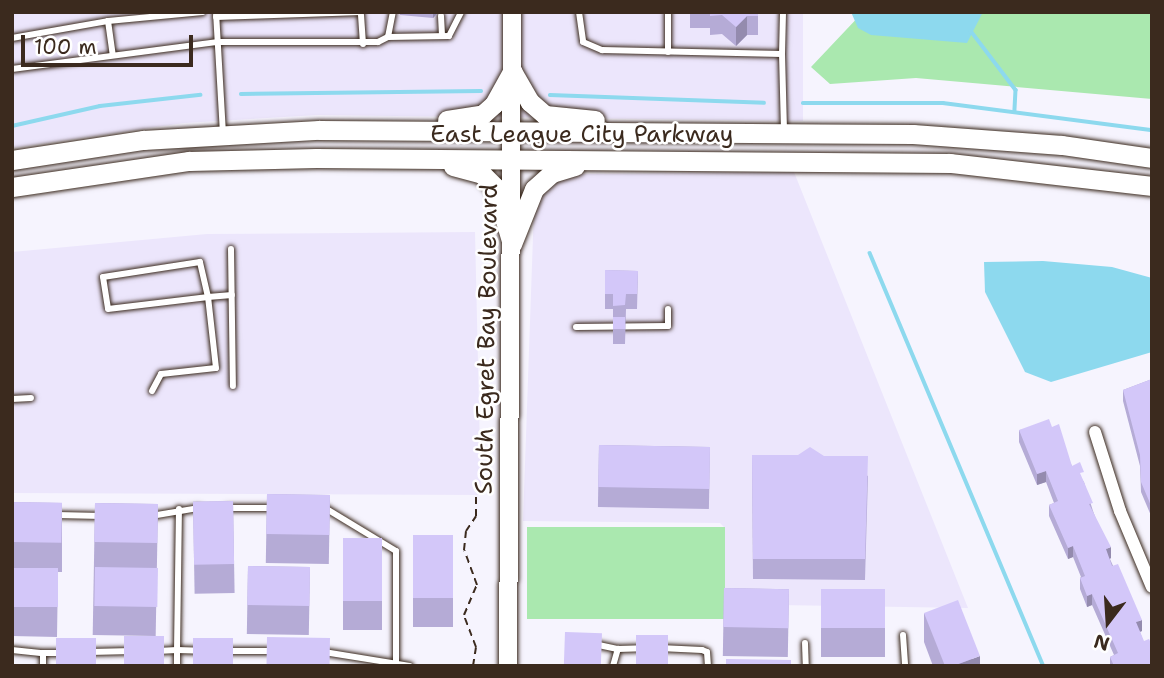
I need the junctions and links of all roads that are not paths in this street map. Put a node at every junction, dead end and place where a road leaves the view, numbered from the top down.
1 (203, 12) edge
2 (393, 12) edge
3 (461, 12) edge
4 (512, 12) edge
5 (579, 12) edge
6 (668, 12) edge
7 (783, 12) edge
8 (361, 14) edge
9 (216, 15) edge
10 (441, 16) dead end
11 (108, 22) junction
12 (442, 36) junction
13 (388, 37) junction
14 (12, 38) edge
15 (218, 42) junction
16 (362, 44) junction
17 (668, 52) junction
18 (782, 54) junction
19 (113, 55) junction
20 (12, 69) edge
21 (512, 71) junction
22 (319, 130) junction
23 (656, 132) junction
24 (784, 132) junction
25 (223, 133) junction
26 (513, 133) junction
27 (411, 158) junction
28 (1152, 158) edge
29 (513, 159) junction
30 (594, 159) junction
31 (12, 160) edge
32 (1152, 186) edge
33 (12, 187) edge
34 (512, 244) junction
35 (231, 249) dead end
36 (232, 295) junction
37 (208, 297) junction
38 (668, 309) dead end
39 (576, 327) dead end
40 (233, 386) dead end
41 (152, 391) dead end
42 (31, 398) dead end
43 (12, 399) edge
44 (1095, 432) dead end
45 (206, 508) edge
46 (219, 508) edge
47 (286, 508) edge
48 (312, 508) edge
49 (179, 509) junction
50 (52, 514) edge
51 (118, 516) edge
52 (144, 517) edge
53 (1151, 584) edge
54 (903, 635) dead end
55 (580, 643) edge
56 (805, 643) dead end
57 (618, 649) junction
58 (12, 650) edge
59 (177, 650) junction
60 (137, 651) edge
61 (150, 651) edge
62 (280, 651) edge
63 (83, 652) edge
64 (319, 652) edge
65 (43, 653) junction
66 (69, 653) edge
67 (396, 664) edge
68 (43, 666) edge
69 (177, 666) edge
70 (410, 666) edge
71 (508, 666) edge
72 (613, 666) edge
73 (708, 666) edge
74 (806, 666) edge
75 (905, 666) edge

1 - 11 lane
2 - 13 lane
3 - 12 lane
4 - 21 main road, South Egret Bay Boulevard
5 - 17 lane
6 - 17 lane
7 - 18 lane
8 - 9 lane
8 - 16 lane
9 - 15 lane
10 - 12 lane
11 - 14 lane
11 - 19 lane
12 - 13 lane
13 - 16 lane
15 - 16 lane
15 - 19 lane
15 - 25 lane
17 - 18 lane
18 - 24 lane
19 - 20 lane
21 - 22 main road
21 - 23 main road
21 - 26 main road, South Egret Bay Boulevard
22 - 25 main road, East League City Parkway
22 - 26 main road, East League City Parkway
23 - 24 main road, East League City Parkway
23 - 26 main road, East League City Parkway
24 - 28 main road, East League City Parkway
25 - 31 main road, East League City Parkway
26 - 29 main road, South Egret Bay Boulevard
27 - 29 main road, East League City Parkway
27 - 33 main road, East League City Parkway
27 - 34 main road
29 - 30 main road, East League City Parkway
29 - 34 main road, South Egret Bay Boulevard
30 - 32 main road, East League City Parkway
30 - 34 main road
34 - 71 main road, South Egret Bay Boulevard
35 - 36 lane
36 - 37 lane
36 - 40 lane
37 - 37 lane
37 - 41 lane
38 - 39 lane
42 - 43 lane
44 - 53 street
45 - 49 lane
46 - 47 lane
48 - 67 lane
49 - 52 lane
49 - 59 lane
50 - 51 lane
54 - 75 lane
55 - 57 lane
56 - 74 lane
57 - 72 lane
57 - 73 lane
58 - 65 lane
59 - 61 lane
59 - 62 lane
59 - 69 lane
60 - 63 lane
64 - 67 lane
65 - 66 lane
65 - 68 lane
67 - 70 lane

